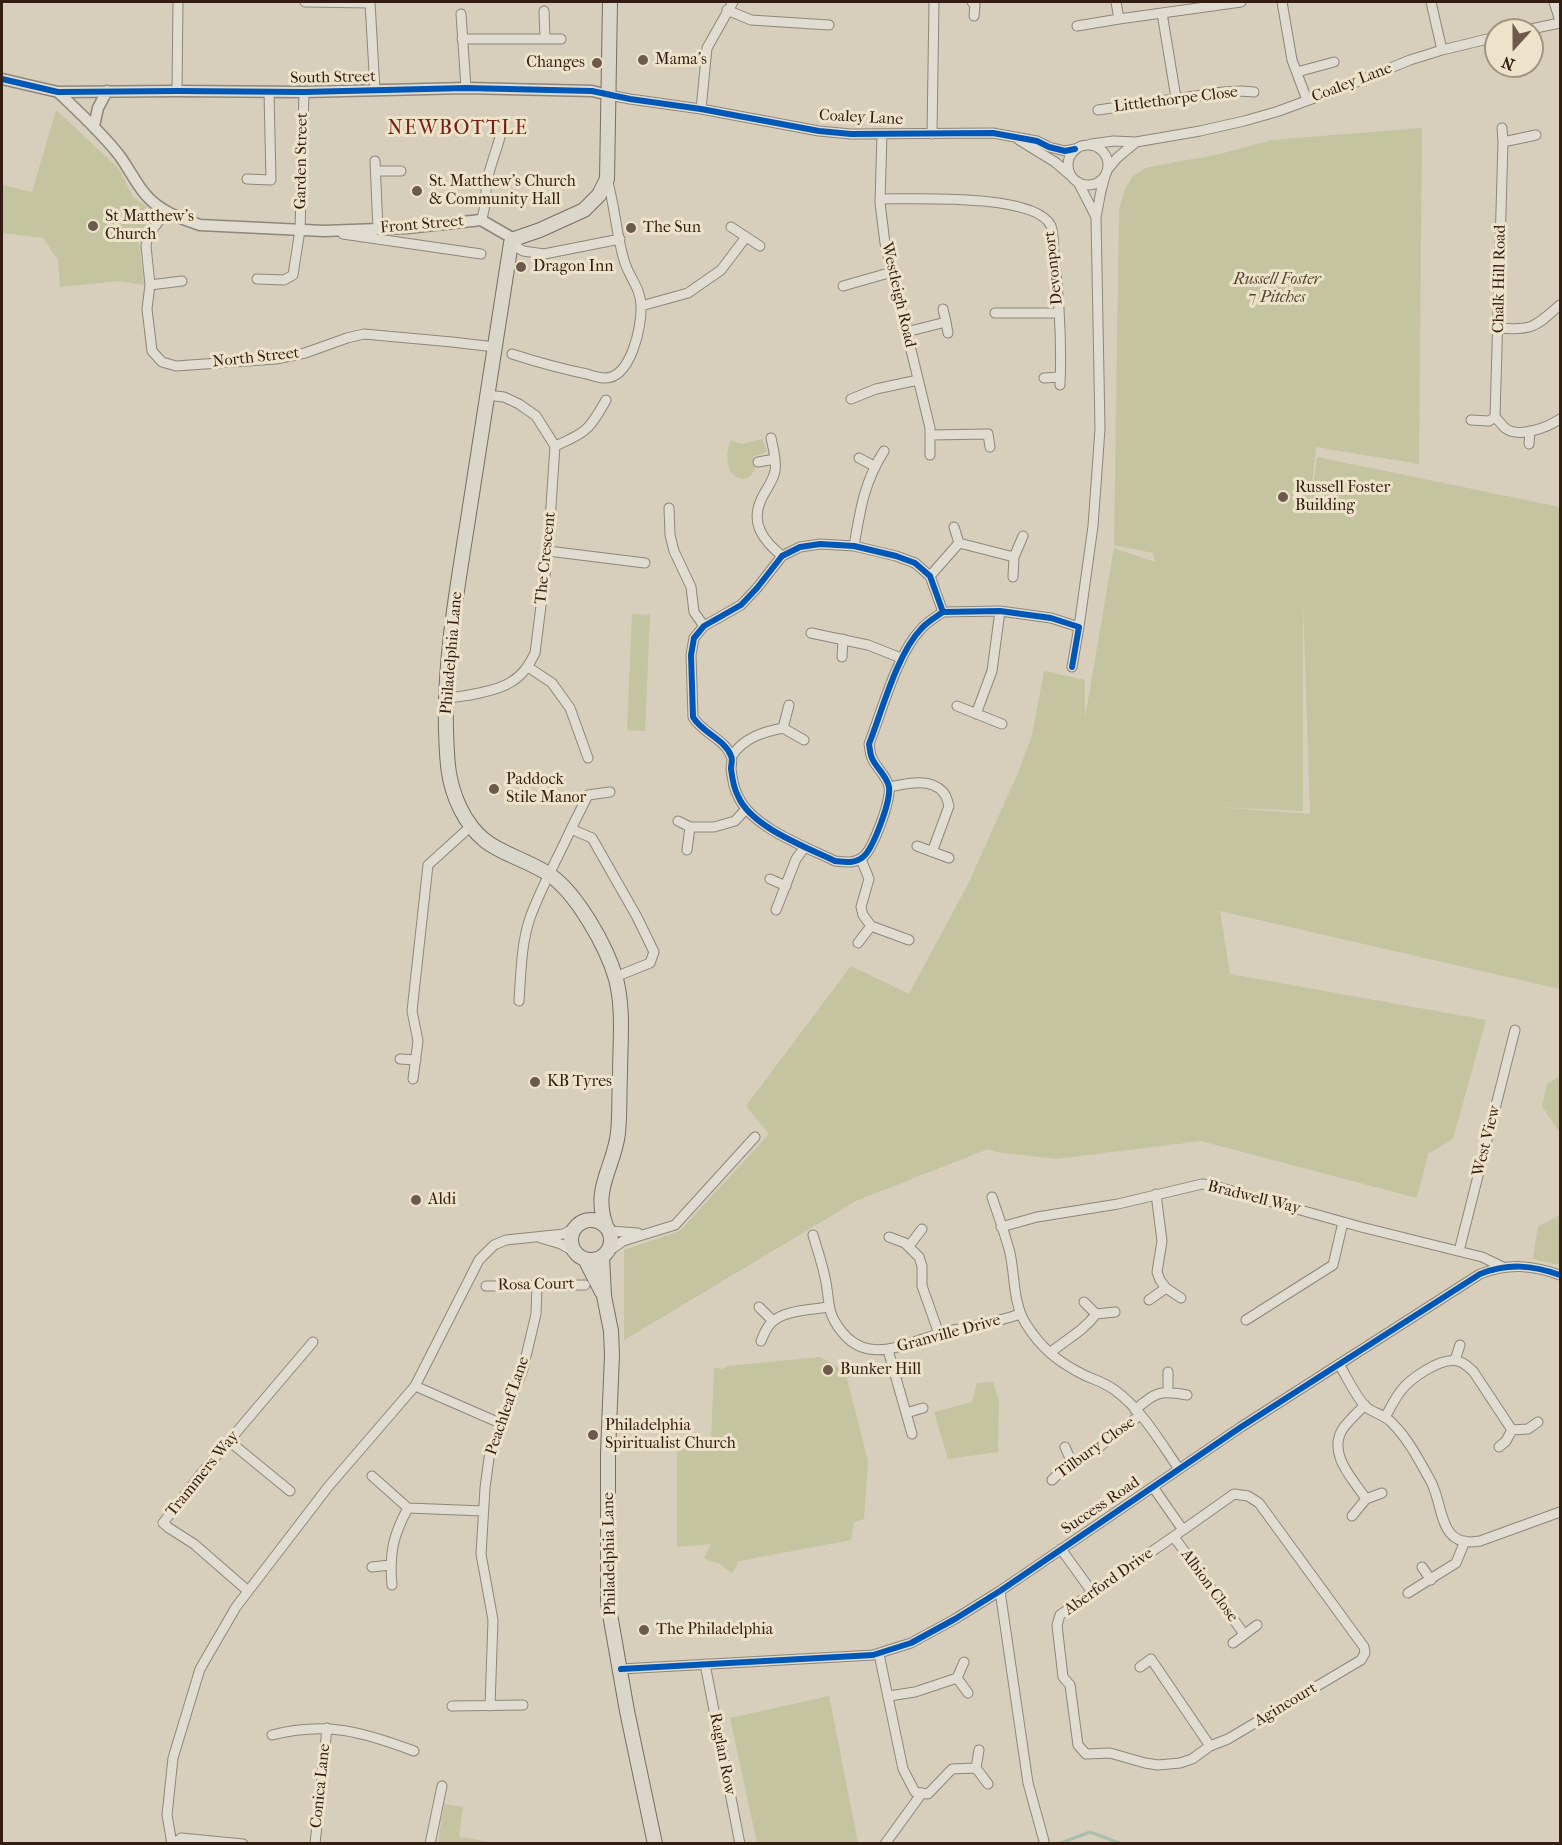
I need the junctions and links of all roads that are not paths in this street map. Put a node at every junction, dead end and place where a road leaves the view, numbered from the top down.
1 (178, 2) edge
2 (305, 2) edge
3 (370, 2) edge
4 (610, 2) edge
5 (934, 2) edge
6 (972, 2) edge
7 (1116, 2) edge
8 (1241, 2) edge
9 (1282, 2) edge
10 (1431, 2) edge
11 (1554, 2) edge
12 (1205, 4) edge
13 (730, 6) edge
14 (544, 11) dead end
15 (461, 14) dead end
16 (1162, 14) junction
17 (975, 15) dead end
18 (1119, 19) junction
19 (1560, 22) edge
20 (829, 25) dead end
21 (1077, 26) dead end
22 (1544, 26) edge
23 (462, 39) junction
24 (545, 39) junction
25 (561, 39) dead end
26 (1484, 40) edge
27 (1442, 50) junction
28 (1334, 62) dead end
29 (1297, 72) junction
30 (2, 79) edge
31 (466, 88) junction
32 (375, 90) junction
33 (107, 91) junction
34 (177, 91) junction
35 (58, 92) junction
36 (269, 92) junction
37 (304, 92) junction
38 (1254, 92) dead end
39 (609, 95) junction
40 (1176, 98) junction
41 (1307, 100) junction
42 (701, 108) junction
43 (1098, 110) dead end
44 (94, 126) junction
45 (1502, 128) dead end
46 (882, 134) junction
47 (932, 134) junction
48 (1536, 135) dead end
49 (1012, 136) junction
50 (500, 137) dead end
51 (1137, 142) junction
52 (1503, 142) junction
53 (1091, 144) junction
54 (1075, 149) junction
55 (400, 171) dead end
56 (1107, 172) junction
57 (247, 179) dead end
58 (607, 179) junction
59 (1075, 179) junction
60 (880, 199) junction
61 (166, 212) junction
62 (1096, 217) junction
63 (481, 220) junction
64 (731, 227) dead end
65 (378, 229) junction
66 (300, 230) junction
67 (324, 231) junction
68 (746, 237) junction
69 (620, 239) junction
70 (512, 241) junction
71 (760, 246) dead end
72 (481, 254) dead end
73 (892, 272) junction
74 (257, 279) dead end
75 (182, 281) dead end
76 (856, 283) junction
77 (150, 285) junction
78 (843, 286) dead end
79 (858, 294) dead end
80 (1560, 305) edge
81 (642, 306) junction
82 (943, 309) dead end
83 (995, 313) dead end
84 (1058, 313) junction
85 (946, 322) junction
86 (1499, 328) junction
87 (906, 332) junction
88 (948, 333) dead end
89 (495, 347) junction
90 (512, 354) dead end
91 (1044, 378) dead end
92 (918, 380) junction
93 (486, 395) junction
94 (851, 399) dead end
95 (606, 400) dead end
96 (1496, 417) junction
97 (1560, 419) edge
98 (1471, 420) dead end
99 (988, 423) dead end
100 (1530, 431) junction
101 (988, 434) junction
102 (930, 435) junction
103 (771, 438) dead end
104 (1529, 444) dead end
105 (555, 446) junction
106 (990, 447) dead end
107 (884, 451) dead end
108 (930, 455) dead end
109 (859, 458) dead end
110 (775, 459) junction
111 (759, 462) dead end
112 (874, 466) junction
113 (669, 508) dead end
114 (954, 527) dead end
115 (1023, 536) dead end
116 (960, 543) junction
117 (854, 546) junction
118 (548, 551) junction
119 (782, 556) junction
120 (1014, 557) junction
121 (645, 563) dead end
122 (930, 576) junction
123 (1013, 577) dead end
124 (1000, 610) junction
125 (943, 612) junction
126 (704, 626) junction
127 (1079, 627) junction
128 (811, 633) dead end
129 (843, 639) junction
130 (842, 657) dead end
131 (901, 658) junction
132 (528, 667) junction
133 (1072, 667) dead end
134 (445, 698) junction
135 (789, 705) dead end
136 (957, 706) dead end
137 (976, 714) junction
138 (1002, 724) dead end
139 (783, 728) junction
140 (804, 740) dead end
141 (732, 756) junction
142 (588, 759) dead end
143 (889, 787) junction
144 (610, 792) dead end
145 (746, 809) junction
146 (678, 821) dead end
147 (470, 827) junction
148 (690, 827) junction
149 (571, 829) junction
150 (917, 846) dead end
151 (805, 847) junction
152 (687, 850) dead end
153 (932, 852) junction
154 (949, 858) dead end
155 (861, 859) junction
156 (549, 874) junction
157 (770, 879) dead end
158 (786, 886) junction
159 (776, 910) dead end
160 (871, 926) junction
161 (909, 940) dead end
162 (858, 943) dead end
163 (615, 977) junction
164 (519, 1001) dead end
165 (1515, 1030) dead end
166 (400, 1059) dead end
167 (416, 1060) junction
168 (413, 1079) dead end
169 (755, 1137) dead end
170 (605, 1178) junction
171 (1156, 1194) junction
172 (992, 1197) dead end
173 (1343, 1222) junction
174 (578, 1225) junction
175 (1001, 1227) junction
176 (608, 1229) junction
177 (922, 1229) dead end
178 (647, 1233) junction
179 (813, 1235) dead end
180 (889, 1237) dead end
181 (539, 1238) junction
182 (909, 1246) junction
183 (1459, 1251) junction
184 (580, 1255) junction
185 (604, 1255) junction
186 (1503, 1267) junction
187 (1560, 1275) edge
188 (585, 1285) dead end
189 (486, 1286) dead end
190 (537, 1286) junction
191 (1167, 1288) junction
192 (604, 1296) junction
193 (1181, 1298) dead end
194 (1149, 1300) dead end
195 (1084, 1302) dead end
196 (759, 1307) dead end
197 (828, 1307) junction
198 (1115, 1312) dead end
199 (1020, 1314) junction
200 (1096, 1314) junction
201 (1246, 1320) dead end
202 (773, 1321) junction
203 (939, 1334) junction
204 (761, 1341) dead end
205 (313, 1342) dead end
206 (1460, 1345) dead end
207 (888, 1350) junction
208 (1050, 1353) junction
209 (1455, 1360) junction
210 (1339, 1364) junction
211 (1168, 1372) dead end
212 (415, 1386) junction
213 (1168, 1392) junction
214 (1187, 1395) dead end
215 (1365, 1406) junction
216 (923, 1408) dead end
217 (906, 1413) junction
218 (1138, 1413) junction
219 (1385, 1417) junction
220 (1538, 1422) dead end
221 (502, 1424) junction
222 (1512, 1430) junction
223 (912, 1434) dead end
224 (229, 1441) junction
225 (1065, 1447) dead end
226 (1499, 1447) dead end
227 (1072, 1463) junction
228 (1179, 1469) junction
229 (372, 1476) dead end
230 (1052, 1480) dead end
231 (1153, 1487) junction
232 (290, 1491) dead end
233 (1382, 1493) dead end
234 (1366, 1499) junction
235 (408, 1508) junction
236 (483, 1511) junction
237 (1560, 1512) edge
238 (1352, 1516) dead end
239 (1183, 1530) junction
240 (1174, 1537) junction
241 (1465, 1541) junction
242 (1061, 1549) junction
243 (390, 1565) junction
244 (372, 1567) dead end
245 (1422, 1567) dead end
246 (1431, 1580) junction
247 (392, 1585) dead end
248 (248, 1591) junction
249 (1000, 1591) junction
250 (1092, 1592) junction
251 (1408, 1593) dead end
252 (1257, 1625) dead end
253 (1244, 1634) junction
254 (1233, 1642) dead end
255 (1160, 1652) dead end
256 (879, 1653) junction
257 (1151, 1659) junction
258 (1361, 1660) joint
259 (964, 1662) dead end
260 (705, 1664) junction
261 (1140, 1667) dead end
262 (621, 1669) junction
263 (957, 1678) junction
264 (968, 1693) dead end
265 (889, 1696) junction
266 (523, 1705) dead end
267 (452, 1706) dead end
268 (490, 1706) junction
269 (327, 1728) junction
270 (273, 1735) dead end
271 (1210, 1746) junction
272 (979, 1750) dead end
273 (1082, 1750) joint
274 (414, 1751) dead end
275 (976, 1768) junction
276 (988, 1784) dead end
277 (442, 1786) dead end
278 (922, 1793) junction
279 (1044, 1842) dead end
280 (174, 1844) edge
281 (243, 1844) edge
282 (315, 1844) edge
283 (430, 1844) edge
284 (655, 1844) edge
285 (740, 1844) edge
286 (885, 1844) edge

1 - 34 street
2 - 3 street
3 - 32 street
4 - 39 main road
5 - 47 street
6 - 17 street
7 - 18 street
8 - 12 street
9 - 29 street
10 - 27 street
11 - 19 street
12 - 16 street
13 - 20 street
13 - 42 street
14 - 24 street
15 - 23 street
16 - 18 street
16 - 40 street
18 - 21 street
19 - 22 street
23 - 24 street
23 - 31 street
24 - 25 street
26 - 27 street, Coaley Lane
27 - 41 street, Coaley Lane
28 - 29 street
29 - 41 street
30 - 35 street, South Street
31 - 32 street, South Street
31 - 39 street, South Street
32 - 37 street, South Street
33 - 34 street, South Street
33 - 35 street, South Street
33 - 44 street
34 - 36 street, South Street
35 - 44 street
36 - 37 street, South Street
36 - 57 street
37 - 66 street, Garden Street
38 - 40 street, Littlethorpe Close
39 - 42 street, Coaley Lane
39 - 58 main road
40 - 43 street, Littlethorpe Close
41 - 51 street, Coaley Lane
42 - 46 street, Coaley Lane
44 - 61 street
45 - 52 street, Chalk Hill Road
46 - 47 street, Coaley Lane
46 - 60 street, Westleigh Road
47 - 49 street, Coaley Lane
48 - 52 street
49 - 54 street, Coaley Lane
49 - 59 street
50 - 63 street
51 - 53 street, Coaley Lane
51 - 56 street
52 - 86 street, Chalk Hill Road
53 - 54 street
53 - 56 street
54 - 59 street
55 - 65 street
56 - 59 street
56 - 62 street
58 - 69 street
58 - 70 main road
59 - 62 street
60 - 73 street, Westleigh Road
60 - 84 street, Devonport
61 - 66 street, Front Street
61 - 77 street
62 - 127 street
63 - 65 street, Front Street
63 - 70 street, Front Street
64 - 68 street
65 - 67 street, Front Street
66 - 67 street, Front Street
66 - 74 street, Garden Street
67 - 72 street, Front Street
68 - 71 street
68 - 81 street
69 - 70 street
69 - 81 street
70 - 89 main road, Philadelphia Lane
73 - 76 street
73 - 87 street, Westleigh Road
75 - 77 street
76 - 78 street
76 - 79 street
77 - 89 street, North Street
80 - 86 street
81 - 90 street
82 - 85 street
83 - 84 street, Devonport
84 - 91 street, Devonport
85 - 87 street
85 - 88 street
86 - 96 street, Chalk Hill Road
87 - 92 street, Westleigh Road
89 - 93 main road, Philadelphia Lane
92 - 94 street
92 - 102 street, Westleigh Road
93 - 105 street
93 - 134 main road, Philadelphia Lane
95 - 105 street
96 - 98 street
96 - 100 street
97 - 100 street
99 - 101 street
100 - 104 street
101 - 102 street
101 - 106 street
102 - 108 street, Westleigh Road
103 - 110 street
105 - 118 street, The Crescent
107 - 112 street
109 - 112 street
110 - 111 street
110 - 119 street
112 - 117 street
113 - 126 street
114 - 116 street
115 - 120 street
116 - 120 street
116 - 122 street
117 - 119 street
117 - 122 street
118 - 121 street
118 - 132 street, The Crescent
119 - 126 street
120 - 123 street
122 - 125 street
124 - 125 street
124 - 127 street
124 - 137 street
125 - 131 street
126 - 141 street
127 - 133 street
128 - 129 street
129 - 130 street
129 - 131 street
131 - 143 street
132 - 134 street
132 - 142 street
134 - 147 main road, Philadelphia Lane
135 - 139 street
136 - 137 street
137 - 138 street
139 - 140 street
139 - 141 street
141 - 145 street
143 - 153 street
143 - 155 street
144 - 149 street
145 - 148 street
145 - 151 street
146 - 148 street
147 - 156 main road, Philadelphia Lane
147 - 167 street
148 - 152 street
149 - 156 street
149 - 163 street
150 - 153 street
151 - 155 street
151 - 158 street
153 - 154 street
155 - 160 street
156 - 163 main road, Philadelphia Lane
156 - 164 street
157 - 158 street
158 - 159 street
160 - 161 street
160 - 162 street
163 - 170 main road, Philadelphia Lane
165 - 183 street, West View
166 - 167 street
167 - 168 street
169 - 178 street
170 - 174 main road, Philadelphia Lane
170 - 176 main road, Philadelphia Lane
171 - 173 street, Bradwell Way
171 - 175 street, Bradwell Way
171 - 191 street
172 - 175 street
173 - 183 street, Bradwell Way
173 - 201 street
174 - 176 main road
174 - 181 street
174 - 184 main road, Philadelphia Lane
175 - 199 street
176 - 178 street
176 - 185 main road, Philadelphia Lane
177 - 182 street
178 - 185 street
179 - 197 street, Granville Drive
180 - 182 street
181 - 184 street
181 - 212 street
182 - 203 street
183 - 186 street, Bradwell Way
184 - 185 main road
184 - 192 main road, Philadelphia Lane
185 - 192 main road, Philadelphia Lane
186 - 187 street, Success Road
186 - 210 street, Success Road
188 - 190 street, Rosa Court
189 - 190 street, Rosa Court
190 - 221 street, Peachleaf Lane
191 - 193 street
191 - 194 street
192 - 262 main road, Philadelphia Lane
195 - 200 street
196 - 202 street
197 - 202 street
197 - 207 street, Granville Drive
198 - 200 street
199 - 203 street, Granville Drive
199 - 208 street
200 - 208 street
202 - 204 street
203 - 207 street, Granville Drive
205 - 224 street, Trammers Way
206 - 209 street
207 - 217 street
208 - 218 street
209 - 219 street
209 - 222 street
210 - 215 street
210 - 228 street, Success Road
211 - 213 street
212 - 221 street
212 - 248 street
213 - 214 street
213 - 218 street, Tilbury Close
215 - 219 street
215 - 234 street
216 - 217 street
217 - 223 street
218 - 227 street, Tilbury Close
218 - 228 street
219 - 241 street
220 - 222 street
221 - 236 street, Peachleaf Lane
222 - 226 street
224 - 232 street
224 - 248 street, Trammers Way
225 - 227 street
227 - 230 street, Tilbury Close
228 - 231 street, Success Road
229 - 235 street
231 - 239 street
231 - 242 street, Success Road
233 - 234 street
234 - 238 street
235 - 236 street
235 - 243 street
236 - 268 street, Peachleaf Lane
237 - 241 street
239 - 240 street, Aberford Drive
239 - 258 street, Aberford Drive
240 - 250 street, Aberford Drive
240 - 253 street, Albion Close
241 - 246 street
242 - 249 street, Success Road
242 - 250 street
243 - 244 street
243 - 247 street
245 - 246 street
246 - 251 street
248 - 280 street
249 - 256 street, Success Road
249 - 279 street
250 - 273 street, Aberford Drive
252 - 253 street, Albion Close
253 - 254 street, Albion Close
255 - 257 street
256 - 260 street, Success Road
256 - 265 street
257 - 261 street
257 - 271 street
258 - 271 street, Agincourt
259 - 263 street
260 - 262 street, Success Road
260 - 285 street, Raglan Row
262 - 284 main road, Philadelphia Lane
263 - 264 street
263 - 265 street
265 - 278 street
266 - 268 street
267 - 268 street
269 - 270 street
269 - 274 street
269 - 282 street, Conica Lane
271 - 273 street, Agincourt
272 - 275 street
275 - 276 street
275 - 278 street
277 - 283 street
278 - 286 street
280 - 281 street

